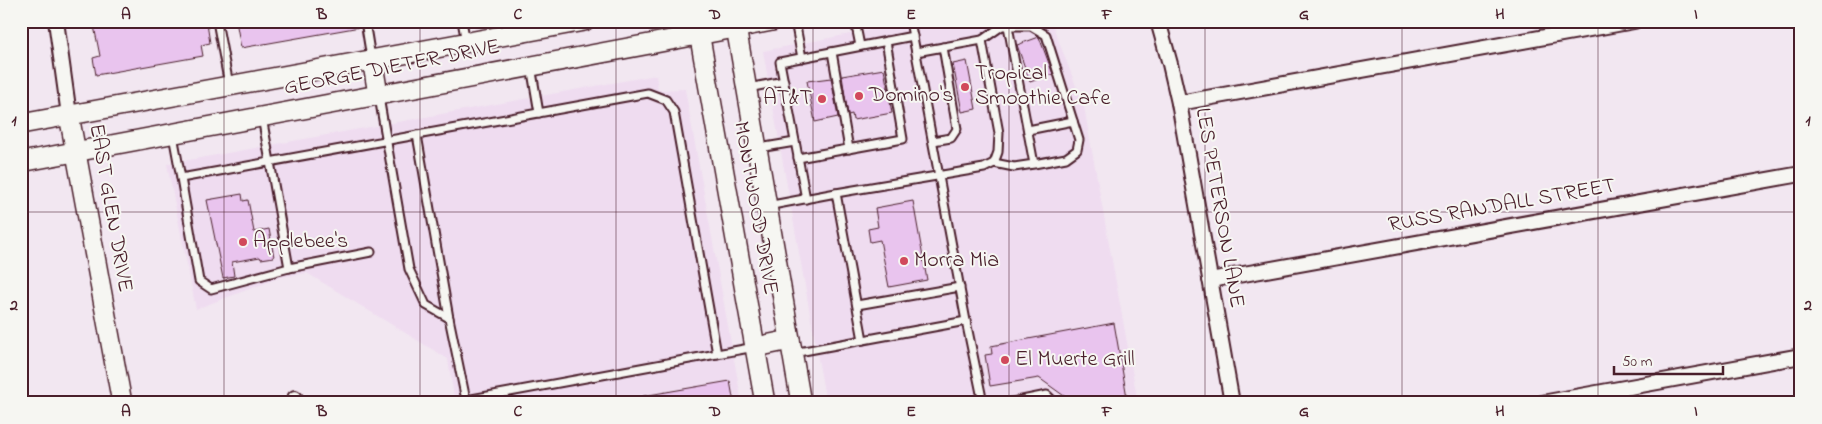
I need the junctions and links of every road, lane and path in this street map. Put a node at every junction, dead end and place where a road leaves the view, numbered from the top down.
1 (56, 21) edge
2 (217, 21) edge
3 (365, 21) edge
4 (462, 21) edge
5 (584, 21) edge
6 (772, 21) edge
7 (795, 21) edge
8 (855, 21) edge
9 (910, 21) edge
10 (1158, 21) edge
11 (1634, 21) edge
12 (1007, 23) edge
13 (736, 24) edge
14 (698, 28) edge
15 (913, 36) junction
16 (982, 40) junction
17 (886, 41) junction
18 (466, 42) junction
19 (860, 46) junction
20 (943, 47) junction
21 (832, 52) junction
22 (916, 52) junction
23 (802, 58) junction
24 (372, 59) junction
25 (531, 66) junction
26 (784, 81) junction
27 (229, 86) junction
28 (747, 88) junction
29 (378, 94) junction
30 (1179, 103) junction
31 (540, 113) junction
32 (69, 115) junction
33 (262, 116) junction
34 (1073, 121) junction
35 (21, 124) edge
36 (1028, 130) junction
37 (173, 133) junction
38 (417, 135) junction
39 (387, 140) junction
40 (932, 141) junction
41 (795, 142) junction
42 (757, 148) junction
43 (849, 148) junction
44 (76, 152) junction
45 (798, 158) junction
46 (21, 162) edge
47 (270, 162) junction
48 (994, 162) junction
49 (1034, 164) junction
50 (1801, 174) edge
51 (939, 176) junction
52 (181, 178) junction
53 (836, 193) junction
54 (806, 199) junction
55 (767, 206) junction
56 (370, 252) dead end
57 (289, 268) junction
58 (1210, 280) junction
59 (960, 287) junction
60 (857, 305) junction
61 (449, 318) junction
62 (966, 321) junction
63 (863, 340) junction
64 (756, 347) junction
65 (791, 347) junction
66 (717, 354) junction
67 (1801, 356) edge
68 (466, 401) edge
69 (122, 403) edge
70 (765, 403) edge
71 (801, 403) edge
72 (983, 403) edge
73 (1007, 403) edge
74 (1055, 403) edge
75 (1232, 403) edge
76 (1542, 403) edge

1 - 32 street, EAST GLEN DRIVE
2 - 27 lane
3 - 24 lane
4 - 18 lane
5 - 18 main road, GEORGE DIETER DRIVE
6 - 13 main road, GEORGE DIETER DRIVE
7 - 23 lane
8 - 19 lane
9 - 15 lane
10 - 30 street, LES PETERSON LANE
11 - 30 street
12 - 16 lane
12 - 34 lane
12 - 36 lane
13 - 14 main road, GEORGE DIETER DRIVE
13 - 28 main road, MONTWOOD DRIVE
14 - 25 main road, GEORGE DIETER DRIVE
14 - 64 main road, MONTWOOD DRIVE
15 - 17 lane
15 - 22 lane
16 - 20 lane
16 - 48 lane
17 - 19 lane
17 - 43 lane
18 - 24 main road, GEORGE DIETER DRIVE
19 - 21 lane
20 - 22 lane
20 - 40 lane
21 - 23 lane
21 - 43 lane
22 - 40 lane
23 - 26 lane
24 - 27 main road, GEORGE DIETER DRIVE
24 - 29 main road
25 - 29 main road, GEORGE DIETER DRIVE
25 - 31 lane
26 - 28 lane
26 - 41 lane
27 - 32 main road, GEORGE DIETER DRIVE
28 - 42 main road, MONTWOOD DRIVE
29 - 33 main road, GEORGE DIETER DRIVE
29 - 39 lane
30 - 58 street, LES PETERSON LANE
31 - 38 lane
31 - 66 lane
32 - 35 main road, GEORGE DIETER DRIVE
32 - 44 main road, EAST GLEN DRIVE
33 - 37 main road, GEORGE DIETER DRIVE
33 - 47 lane
34 - 36 lane
34 - 49 lane
36 - 49 lane
37 - 44 main road, GEORGE DIETER DRIVE
37 - 52 lane
38 - 39 lane
38 - 61 lane
39 - 47 lane
39 - 61 lane
40 - 51 lane
41 - 42 lane
41 - 45 lane
42 - 55 main road, MONTWOOD DRIVE
43 - 45 lane
44 - 46 main road, GEORGE DIETER DRIVE
44 - 69 main road, EAST GLEN DRIVE
45 - 54 lane
47 - 52 lane
47 - 57 lane
48 - 49 lane
48 - 51 lane
50 - 58 street, RUSS RANDALL STREET
51 - 53 lane
51 - 59 lane
52 - 57 lane
53 - 54 lane
53 - 60 lane
54 - 55 lane
55 - 65 main road, MONTWOOD DRIVE
56 - 57 lane
58 - 75 street, LES PETERSON LANE
59 - 60 lane
59 - 62 lane
60 - 63 lane
61 - 68 lane
62 - 63 lane
62 - 72 lane
63 - 65 lane
64 - 65 main road
64 - 66 lane
64 - 70 main road, MONTWOOD DRIVE
65 - 71 main road, MONTWOOD DRIVE
66 - 68 lane
67 - 76 street
73 - 74 lane

